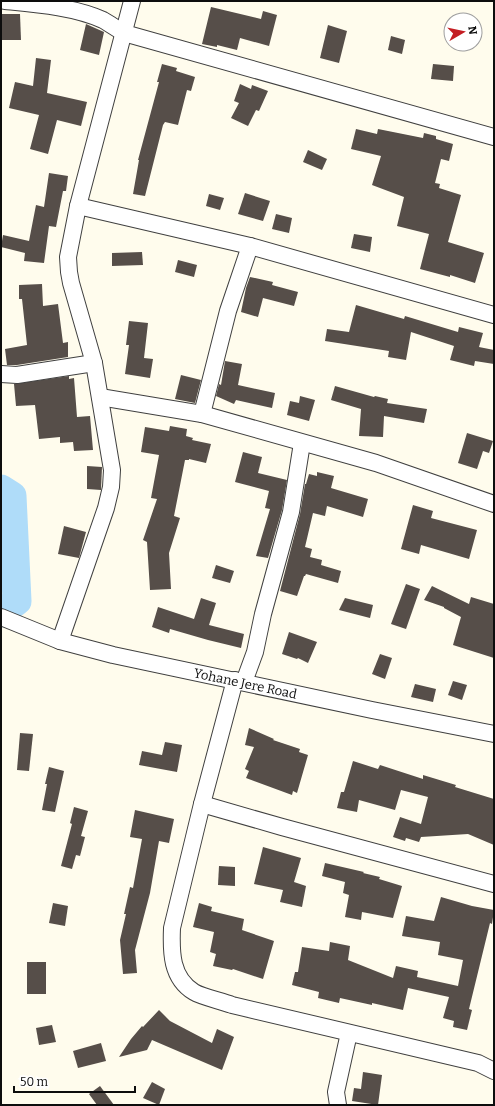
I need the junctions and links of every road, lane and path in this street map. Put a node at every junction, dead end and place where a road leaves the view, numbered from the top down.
1 (5, 1) edge
2 (132, 1) edge
3 (124, 33) junction
4 (494, 137) edge
5 (78, 206) junction
6 (250, 246) junction
7 (494, 315) edge
8 (94, 363) junction
9 (1, 374) edge
10 (100, 397) junction
11 (202, 414) junction
12 (302, 442) junction
13 (494, 504) edge
14 (1, 617) edge
15 (60, 641) junction
16 (239, 681) junction
17 (494, 734) edge
18 (202, 804) junction
19 (494, 884) edge
20 (349, 1033) junction
21 (494, 1071) edge
22 (338, 1105) edge

1 - 3 street
2 - 3 street
3 - 4 street
3 - 5 street
5 - 6 street
5 - 8 street
6 - 7 street
6 - 11 street
8 - 9 street
8 - 10 street
10 - 11 street
10 - 15 street
11 - 12 street
12 - 13 street
12 - 16 street
14 - 15 street, Yohane Jere Road
15 - 16 street, Yohane Jere Road
16 - 17 street, Yohane Jere Road
16 - 18 street
18 - 19 street
18 - 20 street
20 - 21 street
20 - 22 street

